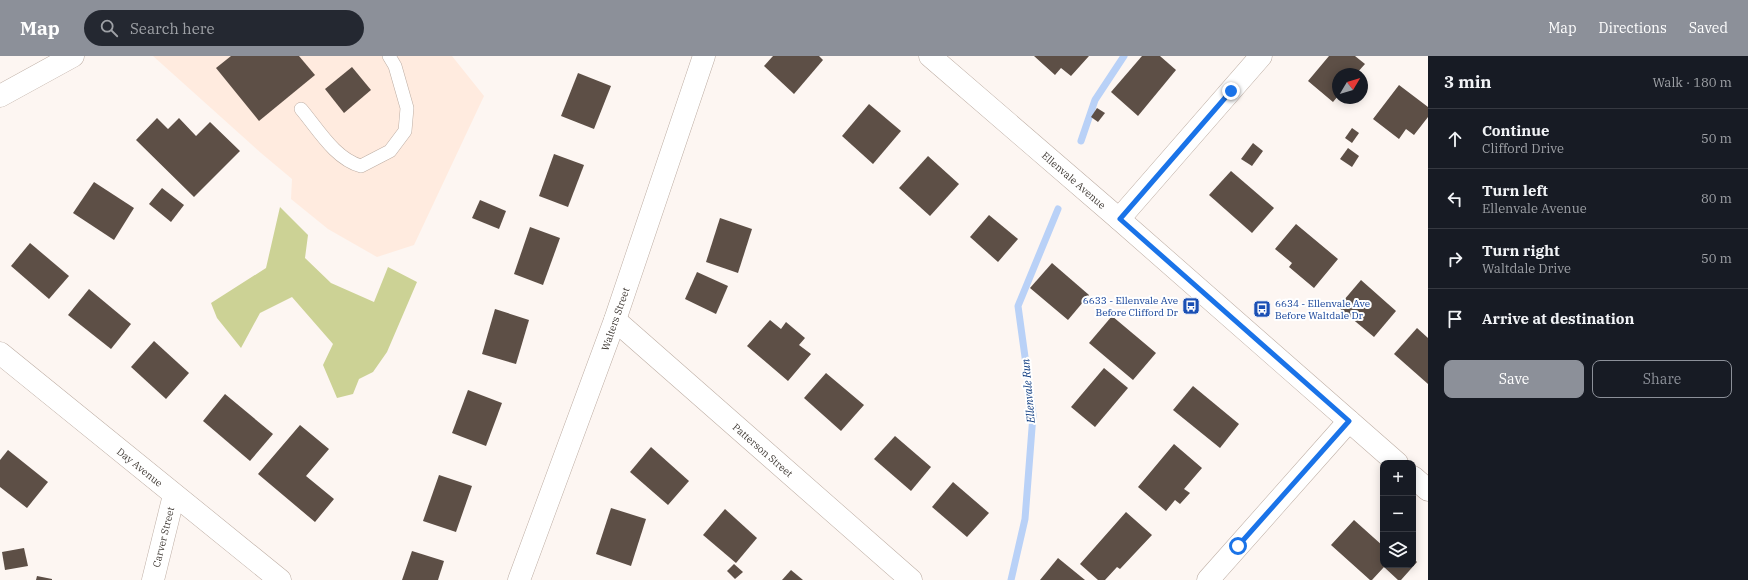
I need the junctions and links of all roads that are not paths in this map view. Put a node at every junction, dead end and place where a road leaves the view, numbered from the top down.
1 (73, 56) edge
2 (389, 56) edge
3 (704, 56) edge
4 (930, 56) edge
5 (1261, 56) edge
6 (0, 96) edge
7 (301, 109) dead end
8 (1120, 219) junction
9 (615, 320) junction
10 (0, 353) edge
11 (1349, 421) junction
12 (1394, 460) edge
13 (1416, 480) edge
14 (1428, 490) edge
15 (174, 494) junction
16 (153, 580) edge
17 (280, 580) edge
18 (519, 580) edge
19 (911, 580) edge
20 (1208, 580) edge

1 - 6 street
2 - 7 lane
3 - 9 street, Walters Street
4 - 8 street, Ellenvale Avenue
5 - 8 street
8 - 11 street, Ellenvale Avenue
9 - 18 street, Walters Street
9 - 19 street, Patterson Street
10 - 15 street, Day Avenue
11 - 12 street, Ellenvale Avenue
11 - 20 street
13 - 14 street
15 - 16 street, Carver Street
15 - 17 street, Day Avenue

